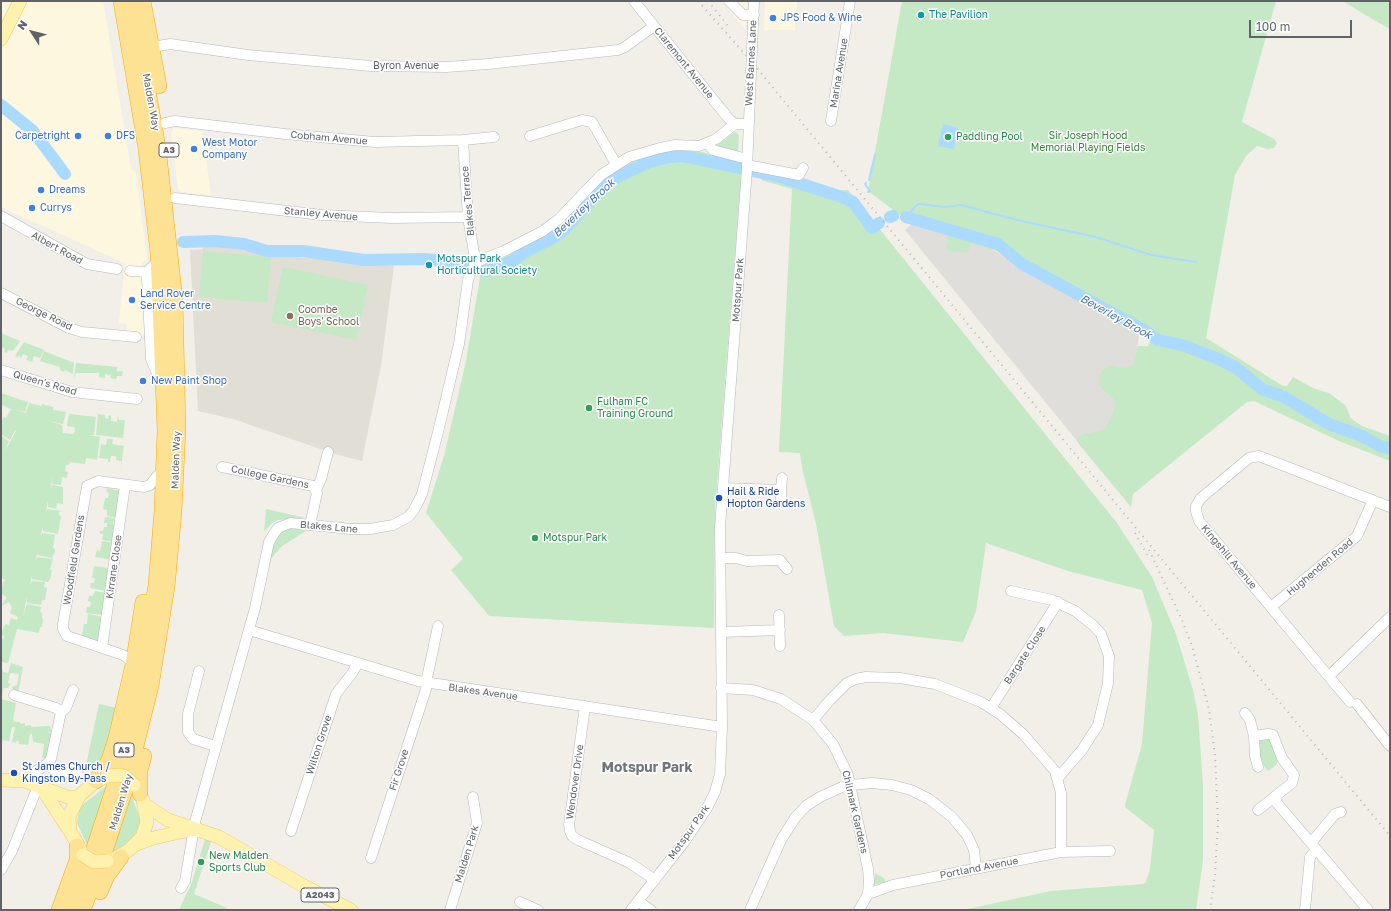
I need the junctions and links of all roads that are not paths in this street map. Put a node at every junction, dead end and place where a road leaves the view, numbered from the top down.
1 (20, 1) edge
2 (110, 1) edge
3 (121, 1) edge
4 (132, 1) edge
5 (143, 1) edge
6 (634, 1) edge
7 (729, 1) edge
8 (754, 1) edge
9 (850, 1) edge
10 (754, 15) junction
11 (654, 26) junction
12 (3, 32) edge
13 (152, 46) junction
14 (145, 99) junction
15 (831, 121) dead end
16 (165, 122) junction
17 (735, 124) junction
18 (748, 124) junction
19 (530, 136) dead end
20 (494, 137) dead end
21 (463, 140) junction
22 (707, 143) junction
23 (616, 164) junction
24 (747, 164) junction
25 (803, 168) dead end
26 (175, 198) junction
27 (1, 216) edge
28 (468, 217) junction
29 (158, 257) junction
30 (475, 264) junction
31 (117, 269) dead end
32 (130, 271) dead end
33 (147, 272) junction
34 (1, 293) edge
35 (175, 300) junction
36 (136, 337) dead end
37 (1, 370) edge
38 (163, 387) junction
39 (137, 398) dead end
40 (171, 430) junction
41 (328, 452) dead end
42 (222, 467) dead end
43 (157, 476) junction
44 (782, 478) dead end
45 (125, 485) junction
46 (723, 488) junction
47 (316, 490) junction
48 (781, 490) junction
49 (1373, 500) junction
50 (781, 502) dead end
51 (1390, 507) edge
52 (310, 525) junction
53 (720, 558) junction
54 (787, 569) dead end
55 (1011, 591) dead end
56 (1058, 602) junction
57 (1271, 607) junction
58 (779, 615) dead end
59 (1390, 617) edge
60 (438, 626) dead end
61 (249, 630) junction
62 (780, 630) junction
63 (721, 632) junction
64 (780, 646) dead end
65 (102, 648) junction
66 (357, 664) junction
67 (133, 665) junction
68 (199, 671) dead end
69 (1329, 676) junction
70 (427, 683) junction
71 (721, 688) junction
72 (73, 690) dead end
73 (14, 695) dead end
74 (585, 706) junction
75 (991, 708) junction
76 (61, 712) junction
77 (1245, 713) dead end
78 (813, 720) junction
79 (722, 727) junction
80 (1254, 736) junction
81 (215, 746) junction
82 (1390, 746) edge
83 (47, 764) junction
84 (1258, 767) dead end
85 (78, 775) dead end
86 (1058, 778) junction
87 (102, 779) junction
88 (1, 780) edge
89 (851, 785) junction
90 (38, 786) junction
91 (139, 794) junction
92 (79, 796) junction
93 (1277, 796) junction
94 (473, 797) dead end
95 (1258, 810) dead end
96 (1341, 812) dead end
97 (194, 829) junction
98 (70, 831) junction
99 (291, 831) dead end
100 (137, 844) junction
101 (1313, 846) junction
102 (80, 851) junction
103 (1110, 851) dead end
104 (1061, 852) junction
105 (371, 858) dead end
106 (114, 859) junction
107 (976, 867) junction
108 (1, 870) edge
109 (655, 880) junction
110 (181, 888) dead end
111 (868, 894) junction
112 (638, 901) junction
113 (520, 902) dead end
114 (59, 910) edge
115 (71, 910) edge
116 (83, 910) edge
117 (93, 910) edge
118 (351, 910) edge
119 (450, 910) edge
120 (538, 910) edge
121 (631, 910) edge
122 (650, 910) edge
123 (750, 910) edge
124 (859, 910) edge
125 (1305, 910) edge
126 (1368, 910) edge

1 - 12 main road
2 - 29 highway, A3
3 - 14 highway, Malden Way / A3
4 - 14 highway, Malden Way / A3
5 - 13 highway, A3
6 - 11 street, Claremont Avenue
7 - 10 street
8 - 10 street, West Barnes Lane
9 - 15 street, Marina Avenue
10 - 18 street, West Barnes Lane
11 - 13 street, Byron Avenue
11 - 17 street, Claremont Avenue
13 - 16 highway, A3
14 - 29 highway, Malden Way / A3
14 - 35 highway, Malden Way / A3
16 - 21 street, Cobham Avenue
16 - 26 highway, A3
17 - 18 street
17 - 22 street
18 - 24 street, West Barnes Lane
19 - 23 street
20 - 21 street, Cobham Avenue
21 - 28 street, Blakes Terrace
22 - 23 street
22 - 24 street
23 - 30 street
24 - 25 street
24 - 46 street, Motspur Park
26 - 28 street, Stanley Avenue
26 - 35 highway, A3
27 - 31 street, Albert Road
28 - 30 street, Blakes Terrace
29 - 33 street
29 - 38 highway, Malden Way / A3
30 - 52 street, Blakes Lane
32 - 33 street
33 - 38 street, Malden Way
34 - 36 street, George Road
35 - 40 highway, Malden Way / A3
37 - 39 street, Queen's Road
38 - 40 highway, Malden Way / A3
40 - 43 highway
40 - 91 highway
40 - 115 highway, Malden Way / A3
40 - 116 highway, Malden Way / A3
41 - 47 street, College Gardens
42 - 47 street, College Gardens
43 - 45 street, Woodfield Gardens
43 - 67 highway
44 - 48 street
45 - 65 street, Kirrane Close
45 - 65 street, Woodfield Gardens
46 - 48 street
46 - 53 street, Motspur Park
47 - 52 street, College Gardens
48 - 50 street
49 - 51 street, Kingshill Avenue
49 - 57 street, Hughenden Road
49 - 57 street, Kingshill Avenue
52 - 61 street, Blakes Lane
53 - 54 street
53 - 63 street, Motspur Park
55 - 56 street
56 - 75 street, Bargate Close
56 - 86 street
57 - 69 street, Kingshill Avenue
58 - 62 street
59 - 69 street
60 - 70 street, Fir Grove
61 - 66 street, Blakes Avenue
61 - 81 street, Blakes Lane
62 - 63 street
62 - 64 street
63 - 71 street, Motspur Park
65 - 67 street, Woodfield Gardens
66 - 70 street, Blakes Avenue
66 - 99 street, Wilton Grove
67 - 87 highway
68 - 81 street
69 - 82 street, Kingshill Avenue
70 - 74 street, Blakes Avenue
70 - 105 street, Fir Grove
71 - 78 street, Chilmark Gardens
71 - 79 street, Motspur Park
72 - 76 street
73 - 76 street
74 - 79 street, Blakes Avenue
74 - 109 street, Wendover Drive
75 - 78 street
75 - 86 street
76 - 83 street
77 - 80 street
78 - 89 street, Chilmark Gardens
79 - 109 street, Motspur Park
80 - 84 street
80 - 93 street
81 - 97 street, Blakes Lane
83 - 85 street
83 - 90 street
86 - 104 street
87 - 91 main road, bridge
87 - 92 main road
88 - 90 main road
89 - 107 street
89 - 111 street, Chilmark Gardens
89 - 123 street
90 - 92 main road
90 - 98 main road
90 - 108 street
91 - 97 main road, A2043
91 - 100 main road
92 - 98 main road
93 - 95 street
93 - 101 street
94 - 119 street, Malden Park
96 - 101 street
97 - 100 main road, A2043
97 - 110 street, Blakes Lane
97 - 118 main road, A2043
98 - 102 main road
100 - 106 main road
101 - 125 street
101 - 126 street
102 - 106 main road, bridge
102 - 114 highway
103 - 104 street, Portland Avenue
104 - 107 street, Portland Avenue
106 - 117 highway
107 - 111 street, Portland Avenue
109 - 112 street, Motspur Park
111 - 124 street
112 - 121 street, Motspur Park
112 - 122 street
113 - 120 street

